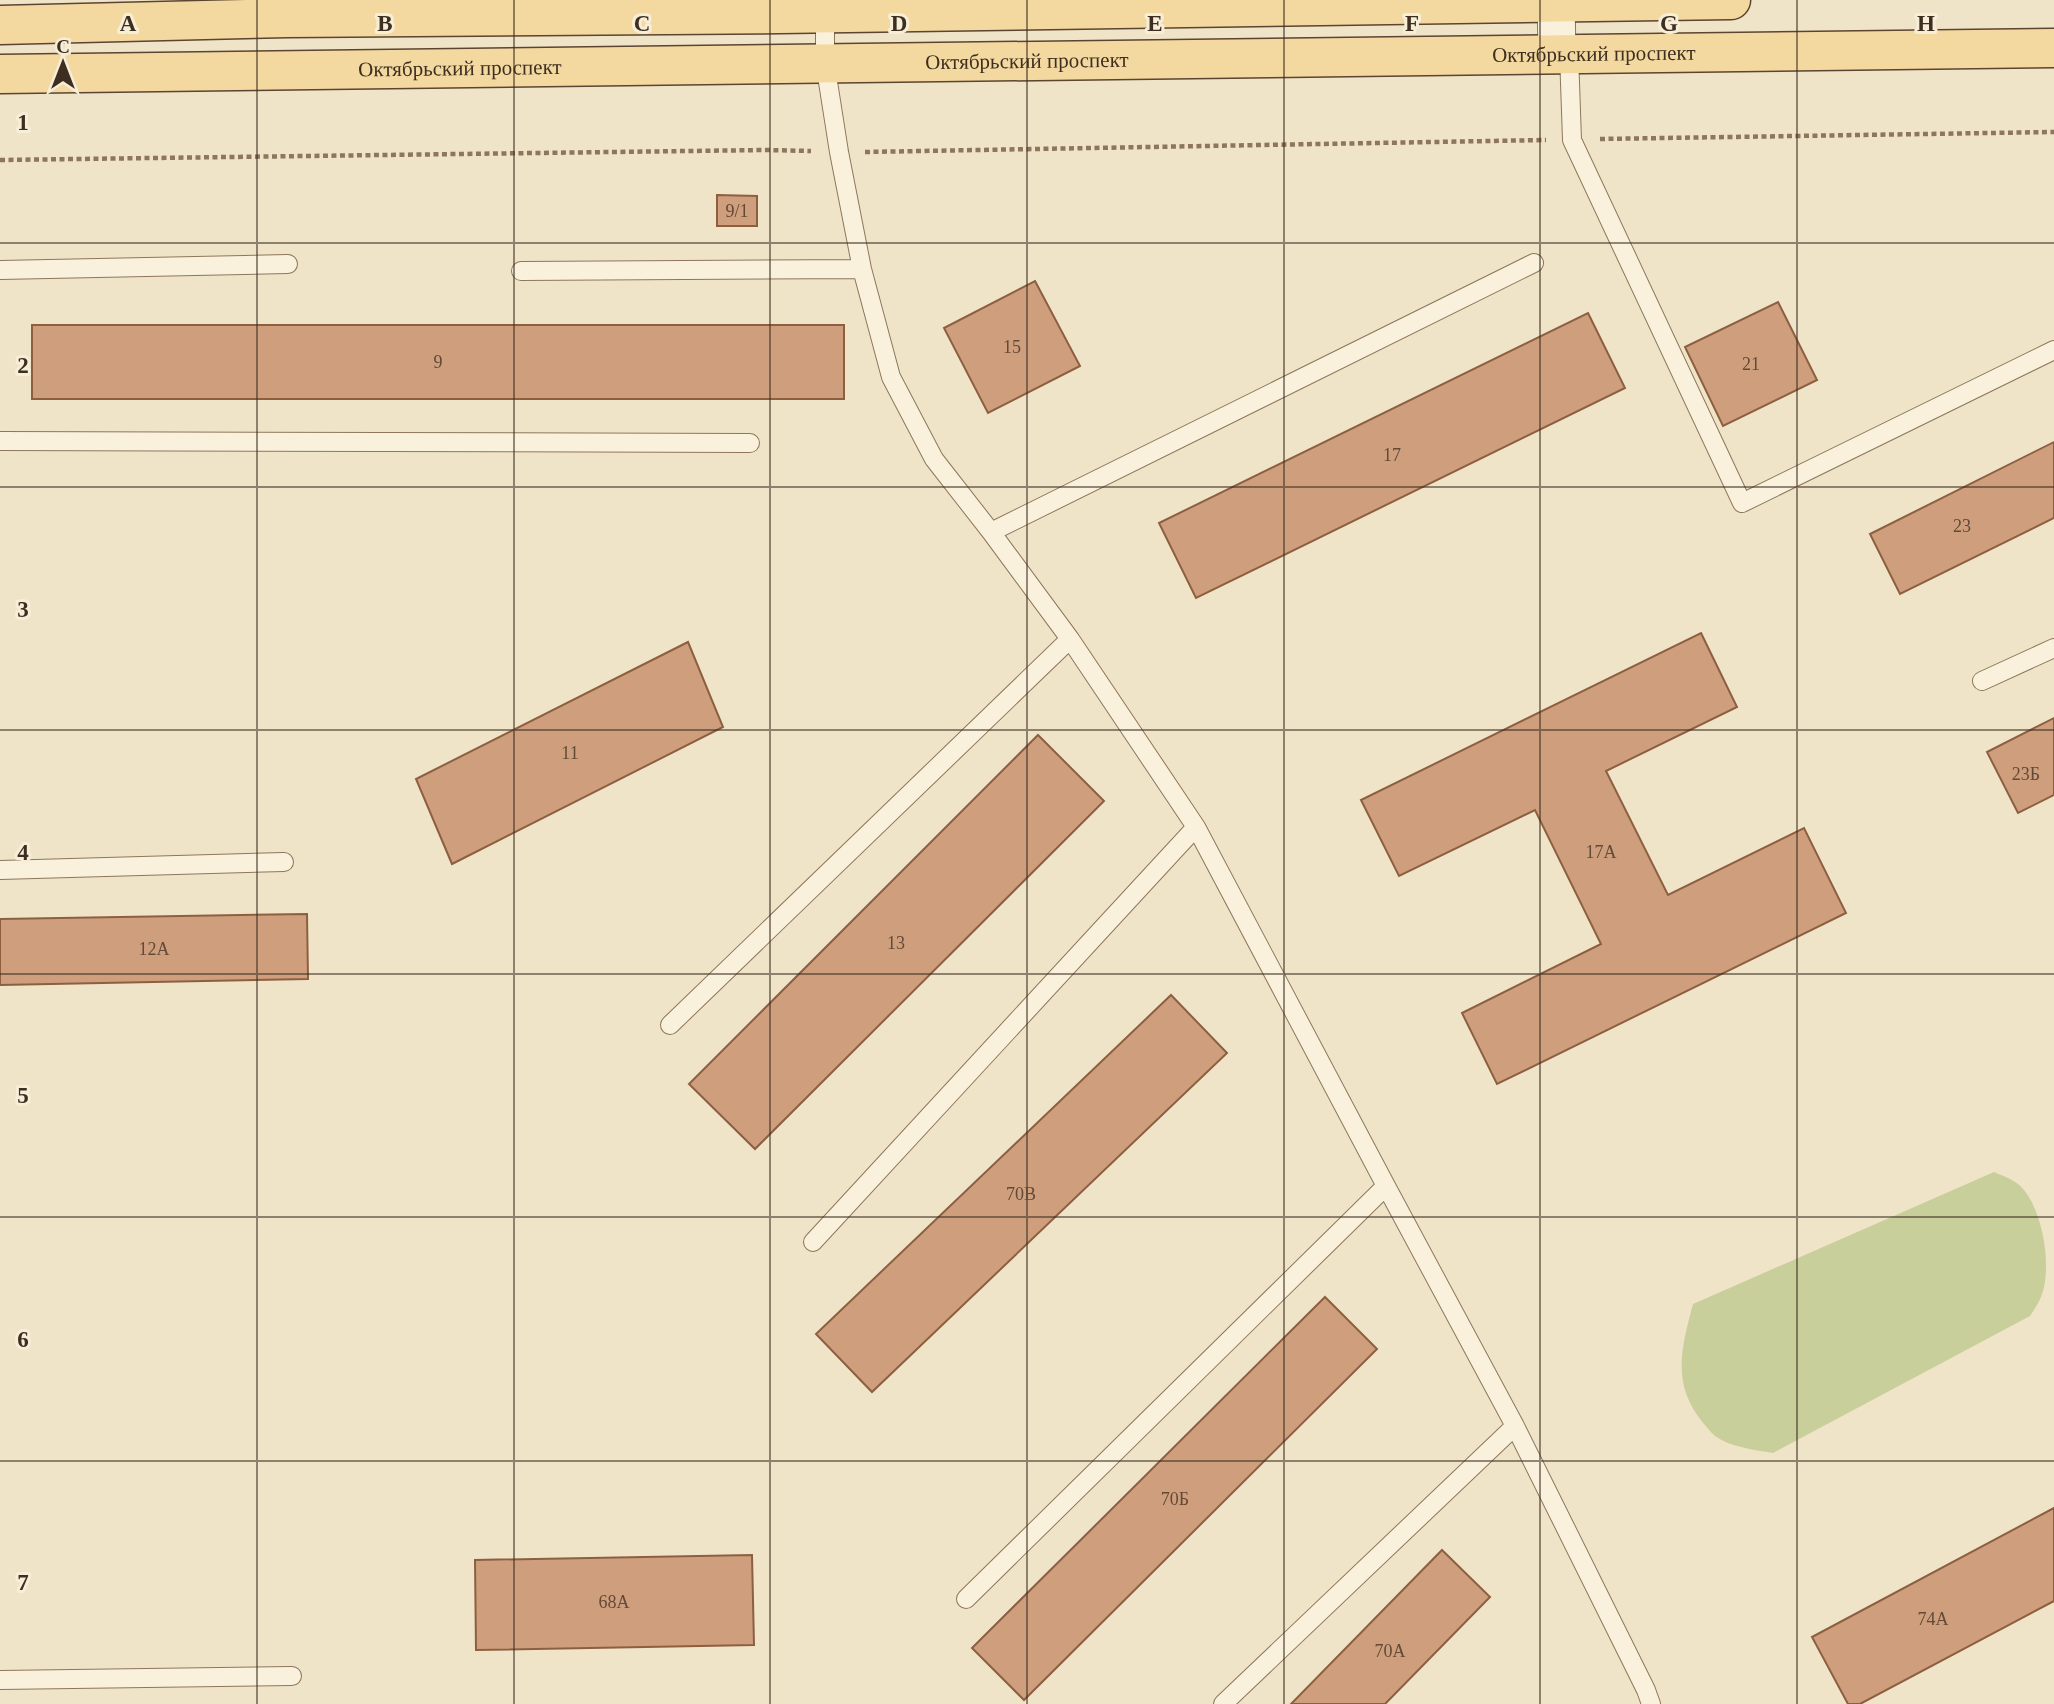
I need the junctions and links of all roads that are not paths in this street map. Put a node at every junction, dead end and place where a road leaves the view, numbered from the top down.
1 (1731, 0) edge
2 (1556, 1) edge
3 (779, 7) edge
4 (287, 9) edge
5 (825, 14) junction
6 (0, 25) edge
7 (2054, 48) edge
8 (1563, 54) junction
9 (825, 63) junction
10 (0, 74) edge
11 (1534, 263) dead end
12 (288, 264) dead end
13 (0, 270) edge
14 (862, 270) junction
15 (522, 271) dead end
16 (2054, 350) edge
17 (0, 441) edge
18 (750, 443) dead end
19 (991, 532) junction
20 (1070, 639) junction
21 (2054, 648) edge
22 (1982, 681) dead end
23 (1196, 827) junction
24 (284, 862) dead end
25 (0, 870) edge
26 (670, 1025) dead end
27 (1386, 1186) junction
28 (813, 1242) dead end
29 (1515, 1426) junction
30 (966, 1599) dead end
31 (292, 1676) dead end
32 (0, 1680) edge
33 (1223, 1704) edge
34 (1651, 1704) edge

1 - 2 main road
2 - 5 main road
2 - 8 street
3 - 4 main road
3 - 5 main road
4 - 6 main road
5 - 9 lane
7 - 8 main road, Октябрьский проспект
8 - 9 main road, Октябрьский проспект
8 - 16 lane
9 - 10 main road, Октябрьский проспект
9 - 14 lane
11 - 19 lane
12 - 13 lane
14 - 15 lane
14 - 19 lane
17 - 18 lane
19 - 20 lane
20 - 23 lane
20 - 26 lane
21 - 22 lane
23 - 27 lane
23 - 28 lane
24 - 25 lane
27 - 29 lane
27 - 30 lane
29 - 33 lane
29 - 34 lane
31 - 32 lane

